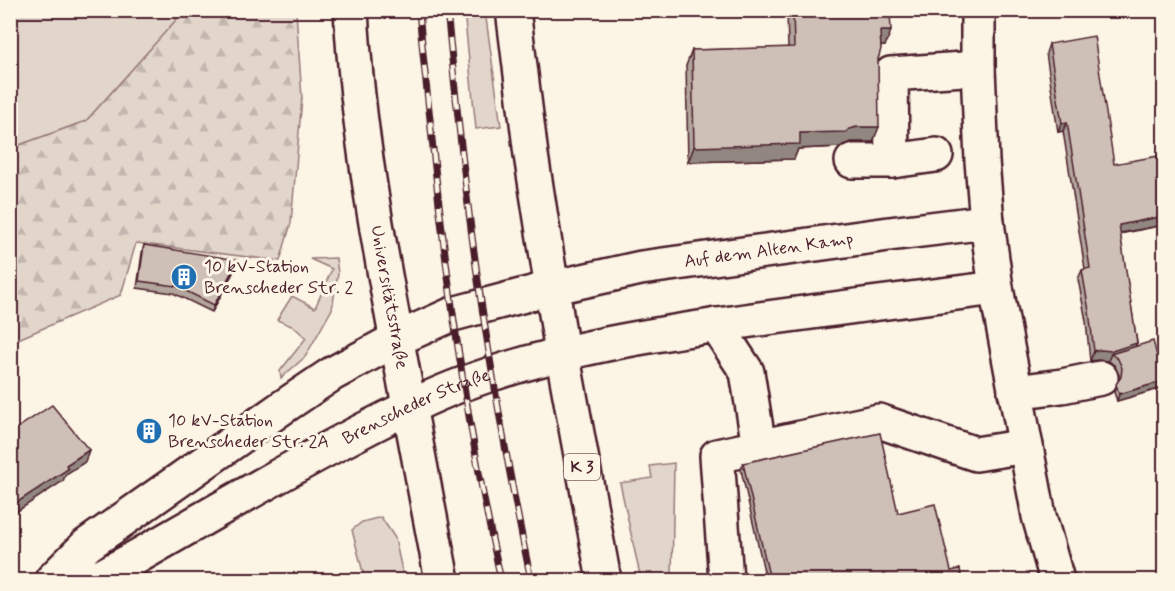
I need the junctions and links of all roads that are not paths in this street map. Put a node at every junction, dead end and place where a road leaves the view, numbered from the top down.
1 (351, 10) edge
2 (513, 10) edge
3 (978, 10) edge
4 (978, 68) junction
5 (936, 155) dead end
6 (852, 161) dead end
7 (892, 161) junction
8 (987, 222) junction
9 (551, 288) junction
10 (996, 288) junction
11 (716, 325) junction
12 (397, 339) junction
13 (562, 352) junction
14 (1101, 378) dead end
15 (1015, 392) junction
16 (409, 406) junction
17 (1026, 446) junction
18 (759, 447) junction
19 (52, 580) edge
20 (90, 580) edge
21 (442, 580) edge
22 (604, 580) edge
23 (726, 580) edge
24 (1057, 580) edge

1 - 12 main road, Universitätsstraße
2 - 9 main road, K 3
3 - 4 main road
4 - 7 main road
4 - 8 main road
5 - 7 main road
6 - 7 main road
8 - 9 main road, Auf dem Alten Kamp
8 - 10 main road
9 - 12 main road
9 - 13 main road, K 3
10 - 11 main road
10 - 15 main road
11 - 13 main road
11 - 18 main road
12 - 16 main road, Universitätsstraße
12 - 19 main road
13 - 16 main road, Brenscheder Straße
13 - 22 main road, K 3
14 - 15 main road
15 - 17 main road
16 - 20 main road, Brenscheder Straße
16 - 21 main road, Universitätsstraße
17 - 18 main road
17 - 24 main road
18 - 23 main road

